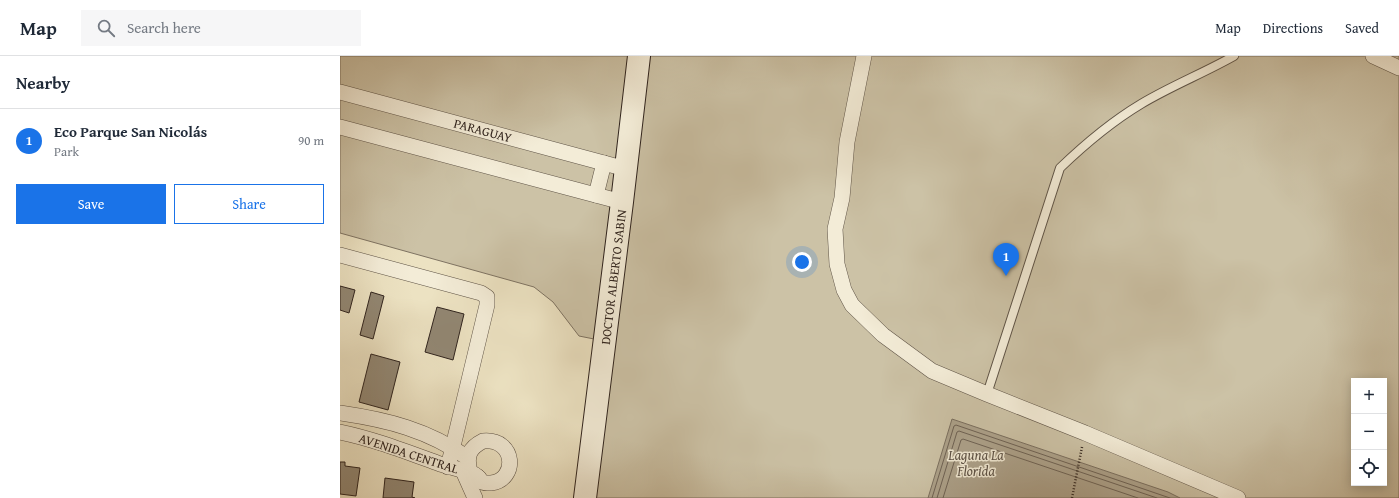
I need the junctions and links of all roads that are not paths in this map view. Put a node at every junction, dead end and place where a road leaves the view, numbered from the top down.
1 (639, 56) edge
2 (864, 56) edge
3 (1234, 56) edge
4 (1373, 56) edge
5 (1399, 68) edge
6 (340, 92) edge
7 (340, 127) edge
8 (604, 163) junction
9 (626, 169) junction
10 (596, 195) junction
11 (622, 202) junction
12 (340, 255) edge
13 (988, 394) junction
14 (340, 413) edge
15 (340, 432) edge
16 (453, 447) junction
17 (466, 464) junction
18 (448, 467) junction
19 (475, 498) edge
20 (585, 498) edge
21 (1238, 498) edge

1 - 9 street, DOCTOR ALBERTO SABIN
2 - 13 street
3 - 13 lane
4 - 5 street
6 - 8 street, PARAGUAY
7 - 10 street
8 - 9 street, PARAGUAY
8 - 10 street
9 - 11 street, DOCTOR ALBERTO SABIN
10 - 11 street
11 - 20 street, DOCTOR ALBERTO SABIN
12 - 16 street
13 - 21 street
14 - 16 street, AVENIDA CENTRAL
15 - 18 street, AVENIDA CENTRAL
16 - 17 street, AVENIDA CENTRAL
16 - 18 street
17 - 17 street, AVENIDA CENTRAL
17 - 18 street, AVENIDA CENTRAL
17 - 19 street

